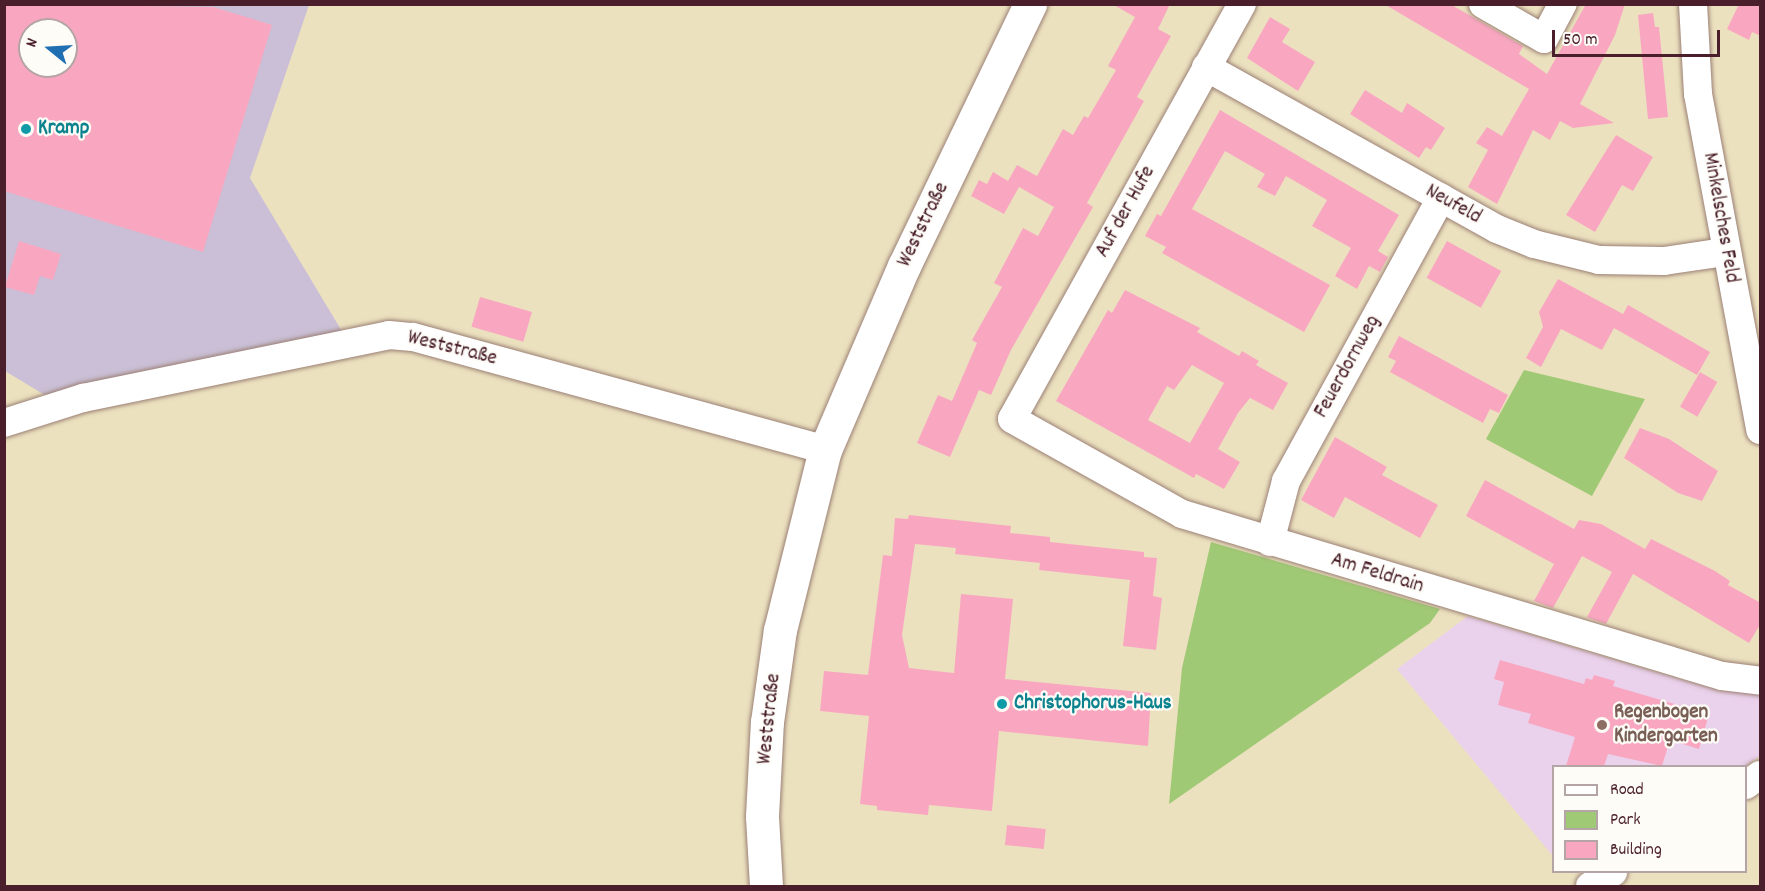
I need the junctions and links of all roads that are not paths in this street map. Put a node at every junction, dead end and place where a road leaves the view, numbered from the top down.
1 (1030, 4) edge
2 (1242, 4) edge
3 (1483, 4) edge
4 (1563, 4) edge
5 (1693, 4) edge
6 (1206, 67) junction
7 (1441, 198) junction
8 (1725, 252) junction
9 (1012, 419) joint
10 (4, 423) edge
11 (1761, 430) edge
12 (825, 450) junction
13 (1270, 542) junction
14 (1761, 681) edge
15 (1761, 775) edge
16 (1747, 784) edge
17 (1611, 873) edge
18 (766, 886) edge
19 (1590, 886) edge

1 - 12 main road, Weststraße
2 - 6 street, Auf der Hufe
3 - 4 street
5 - 8 street, Minkelsches Feld
6 - 7 street, Neufeld
6 - 9 street, Auf der Hufe
7 - 8 street, Neufeld
7 - 13 street, Feuerdornweg
8 - 11 street, Minkelsches Feld
9 - 13 street, Am Feldrain
10 - 12 street, Weststraße
12 - 18 main road, Weststraße
13 - 14 street, Am Feldrain
15 - 16 street
17 - 19 street

